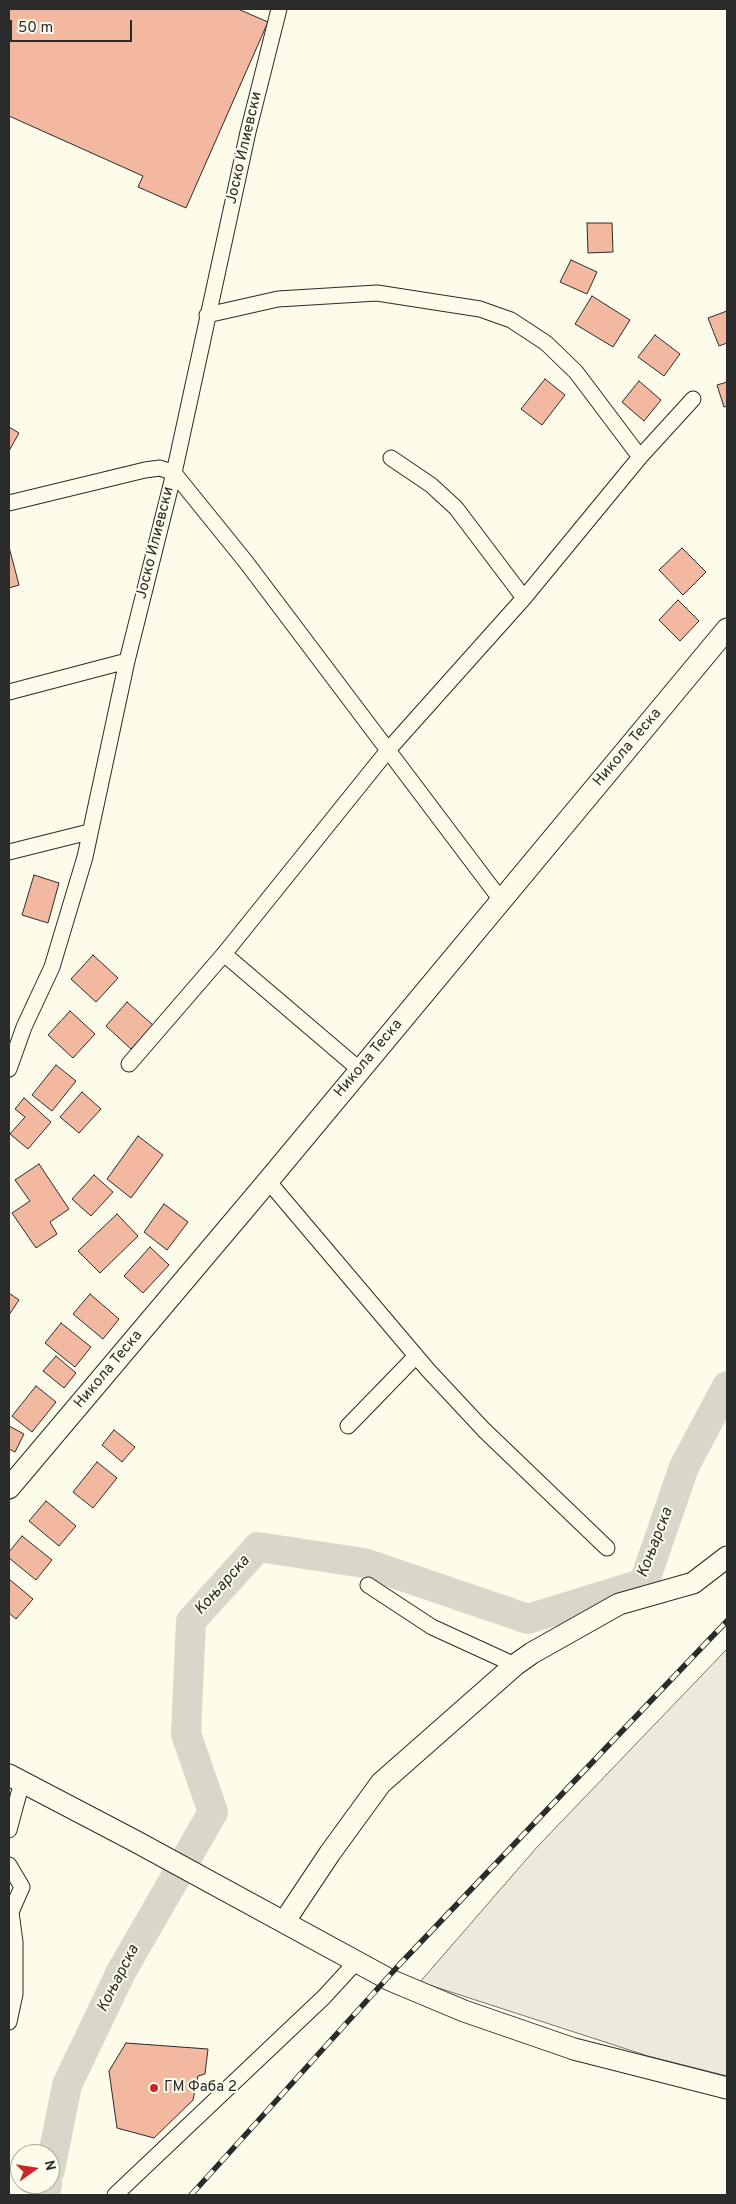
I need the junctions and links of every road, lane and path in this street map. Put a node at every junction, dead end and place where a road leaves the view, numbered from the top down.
1 (279, 9) edge
2 (207, 315) junction
3 (693, 399) dead end
4 (640, 457) junction
5 (390, 458) dead end
6 (174, 473) junction
7 (9, 503) edge
8 (524, 598) junction
9 (727, 629) edge
10 (126, 661) junction
11 (9, 692) edge
12 (389, 749) junction
13 (89, 832) junction
14 (9, 852) edge
15 (501, 900) junction
16 (224, 954) junction
17 (12, 1047) edge
18 (129, 1064) dead end
19 (9, 1069) edge
20 (360, 1070) junction
21 (268, 1181) junction
22 (416, 1356) junction
23 (348, 1426) dead end
24 (9, 1488) edge
25 (607, 1548) dead end
26 (727, 1557) edge
27 (368, 1585) dead end
28 (515, 1665) junction
29 (16, 1778) edge
30 (9, 1830) edge
31 (9, 1865) edge
32 (284, 1922) junction
33 (357, 1961) junction
34 (9, 2022) edge
35 (727, 2088) edge
36 (115, 2195) edge

1 - 2 street, Јоско Илиевски
2 - 4 street
2 - 6 street, Јоско Илиевски
3 - 4 street
4 - 8 street
5 - 8 street
6 - 7 street
6 - 10 street, Јоско Илиевски
6 - 12 street
8 - 12 street
9 - 15 street, Никола Теска
10 - 11 street
10 - 13 street, Јоско Илиевски
12 - 15 street
12 - 16 street
13 - 14 street
13 - 17 street, Јоско Илиевски
15 - 20 street, Никола Теска
16 - 18 street
16 - 20 street
17 - 19 street, Јоско Илиевски
20 - 21 street, Никола Теска
21 - 22 street
21 - 24 street, Никола Теска
22 - 23 street
22 - 25 street
26 - 28 street
27 - 28 street
28 - 32 street
29 - 30 street
29 - 32 street
31 - 34 street
32 - 33 street
33 - 35 street
33 - 36 street

